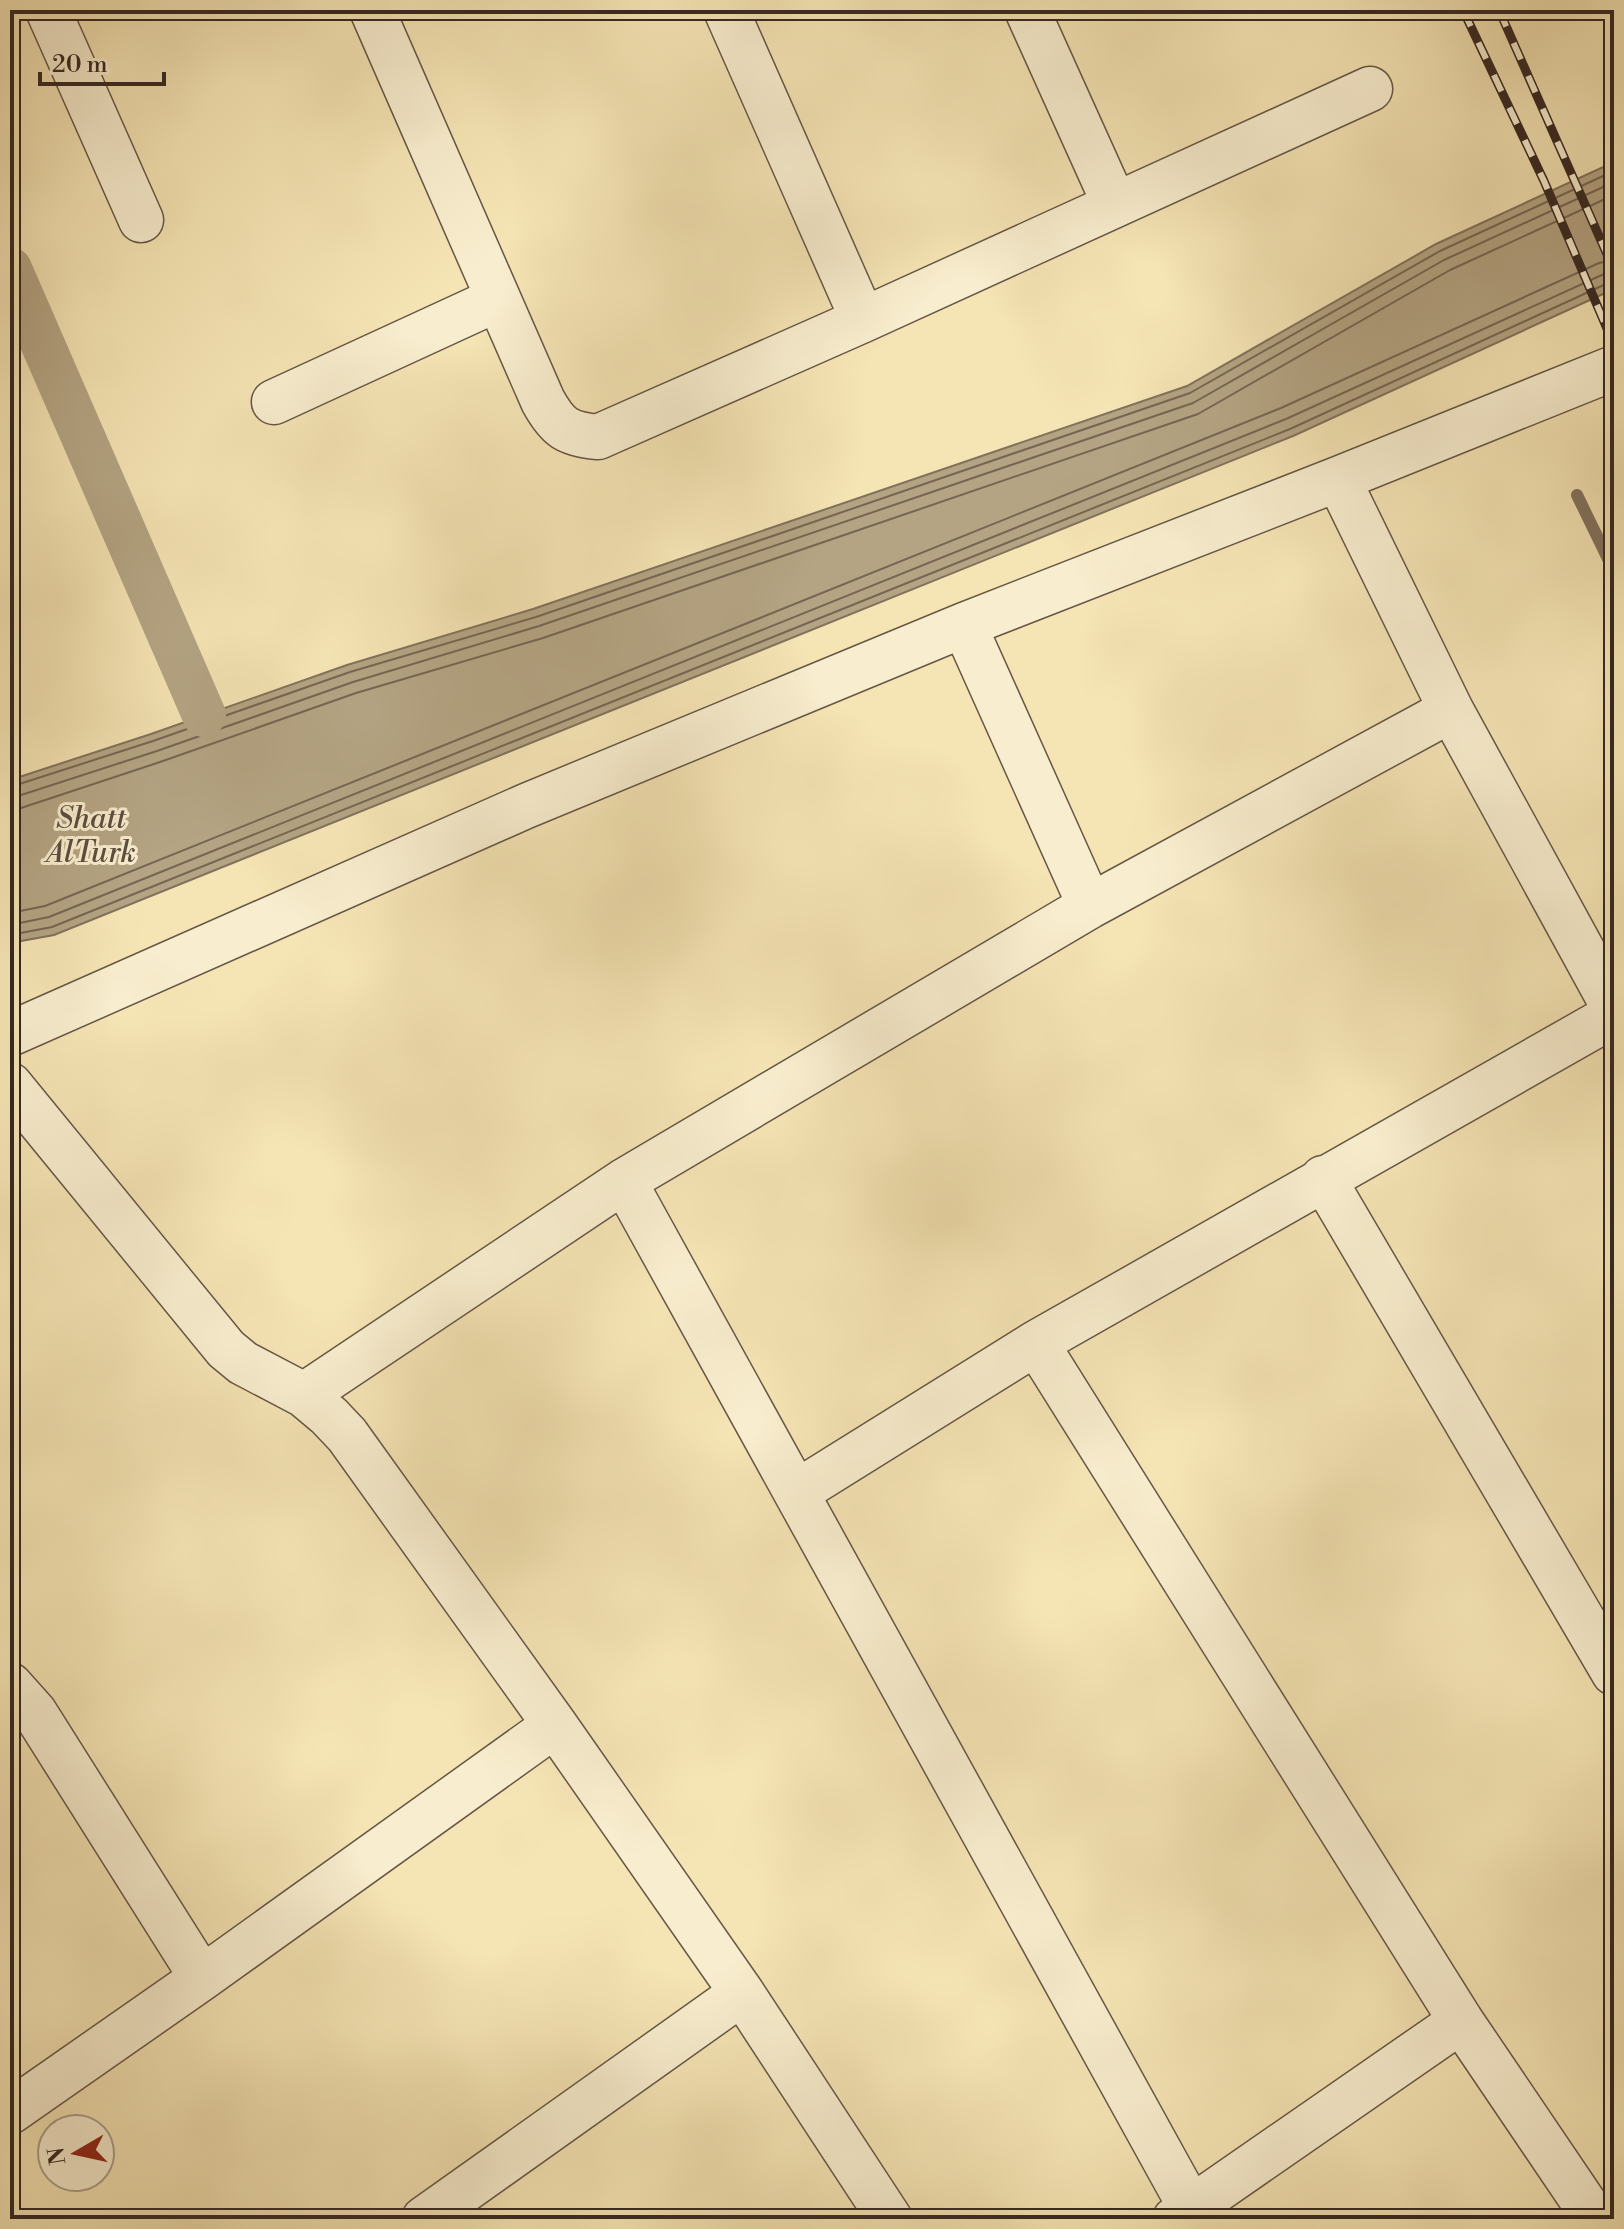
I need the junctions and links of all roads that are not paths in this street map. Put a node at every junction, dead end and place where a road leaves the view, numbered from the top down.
1 (48, 10) edge
2 (372, 10) edge
3 (726, 10) edge
4 (1027, 10) edge
5 (1370, 89) dead end
6 (1115, 205) junction
7 (141, 220) dead end
8 (498, 299) junction
9 (863, 320) junction
10 (1614, 368) edge
11 (274, 402) dead end
12 (1338, 479) junction
13 (964, 625) junction
14 (1451, 710) junction
15 (1090, 906) junction
16 (1614, 1008) edge
17 (1614, 1015) edge
18 (10, 1034) edge
19 (10, 1085) edge
20 (1323, 1178) junction
21 (624, 1181) junction
22 (1036, 1343) junction
23 (304, 1395) junction
24 (797, 1492) junction
25 (1614, 1673) edge
26 (10, 1685) edge
27 (555, 1725) junction
28 (202, 1978) junction
29 (742, 1993) junction
30 (1461, 2021) junction
31 (10, 2112) edge
32 (1183, 2213) edge
33 (884, 2217) edge
34 (424, 2219) edge
35 (1595, 2219) edge

1 - 7 street
2 - 8 street
3 - 9 street
4 - 6 street
5 - 6 street
6 - 9 street
8 - 9 street
8 - 11 street
10 - 12 street
12 - 13 street
12 - 14 street
13 - 15 street
13 - 18 street
14 - 15 street
14 - 16 street
15 - 21 street
17 - 20 street
19 - 23 street
20 - 22 street
20 - 25 street
21 - 23 street
21 - 24 street
22 - 24 street
22 - 30 street
23 - 27 street
24 - 32 street
26 - 28 street
27 - 28 street
27 - 29 street
28 - 31 street
29 - 33 street
29 - 34 street
30 - 32 street
30 - 35 street

